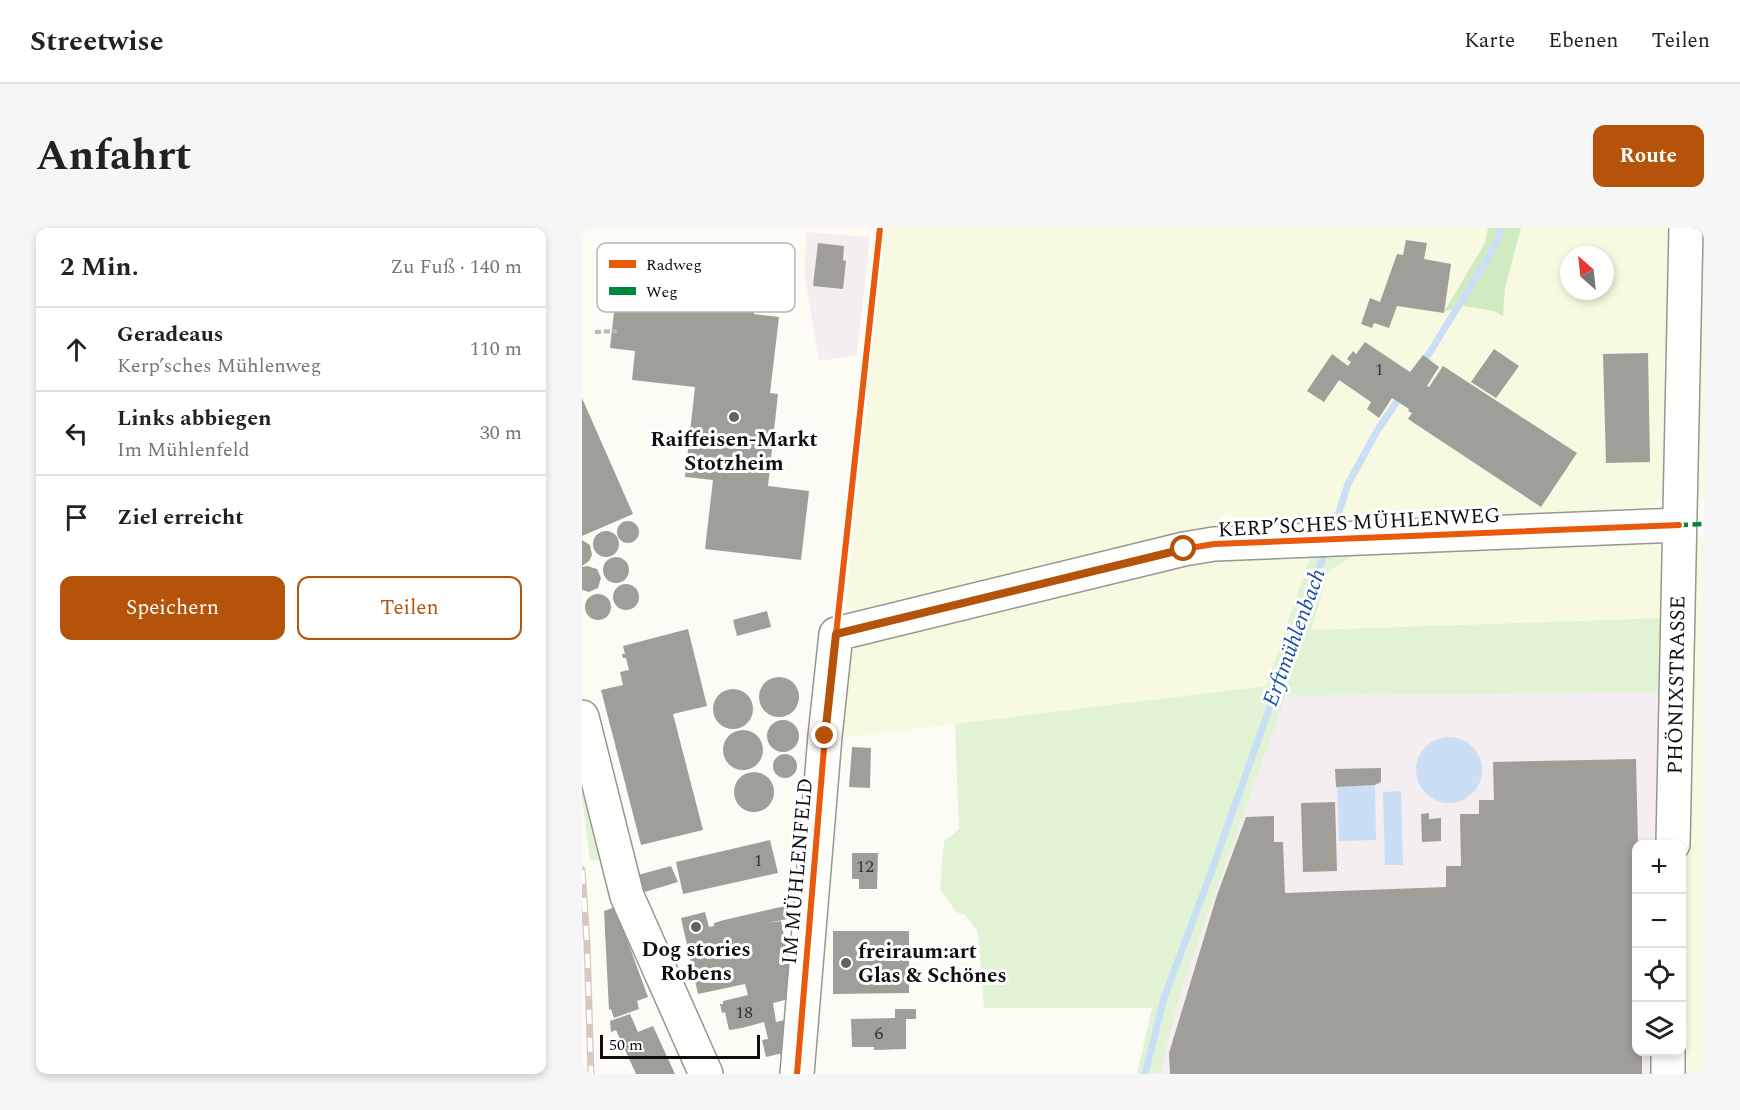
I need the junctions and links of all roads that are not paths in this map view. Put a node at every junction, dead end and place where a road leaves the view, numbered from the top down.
1 (1686, 228) edge
2 (1679, 525) junction
3 (836, 634) joint
4 (582, 717) edge
5 (1673, 840) edge
6 (1668, 1056) edge
7 (706, 1074) edge
8 (797, 1074) edge
9 (1668, 1074) edge

1 - 2 street, PHÖNIXSTRASSE
2 - 3 street, KERP’SCHES MÜHLENWEG
2 - 5 street, PHÖNIXSTRASSE
3 - 8 street, IM MÜHLENFELD
4 - 7 street
6 - 9 street

